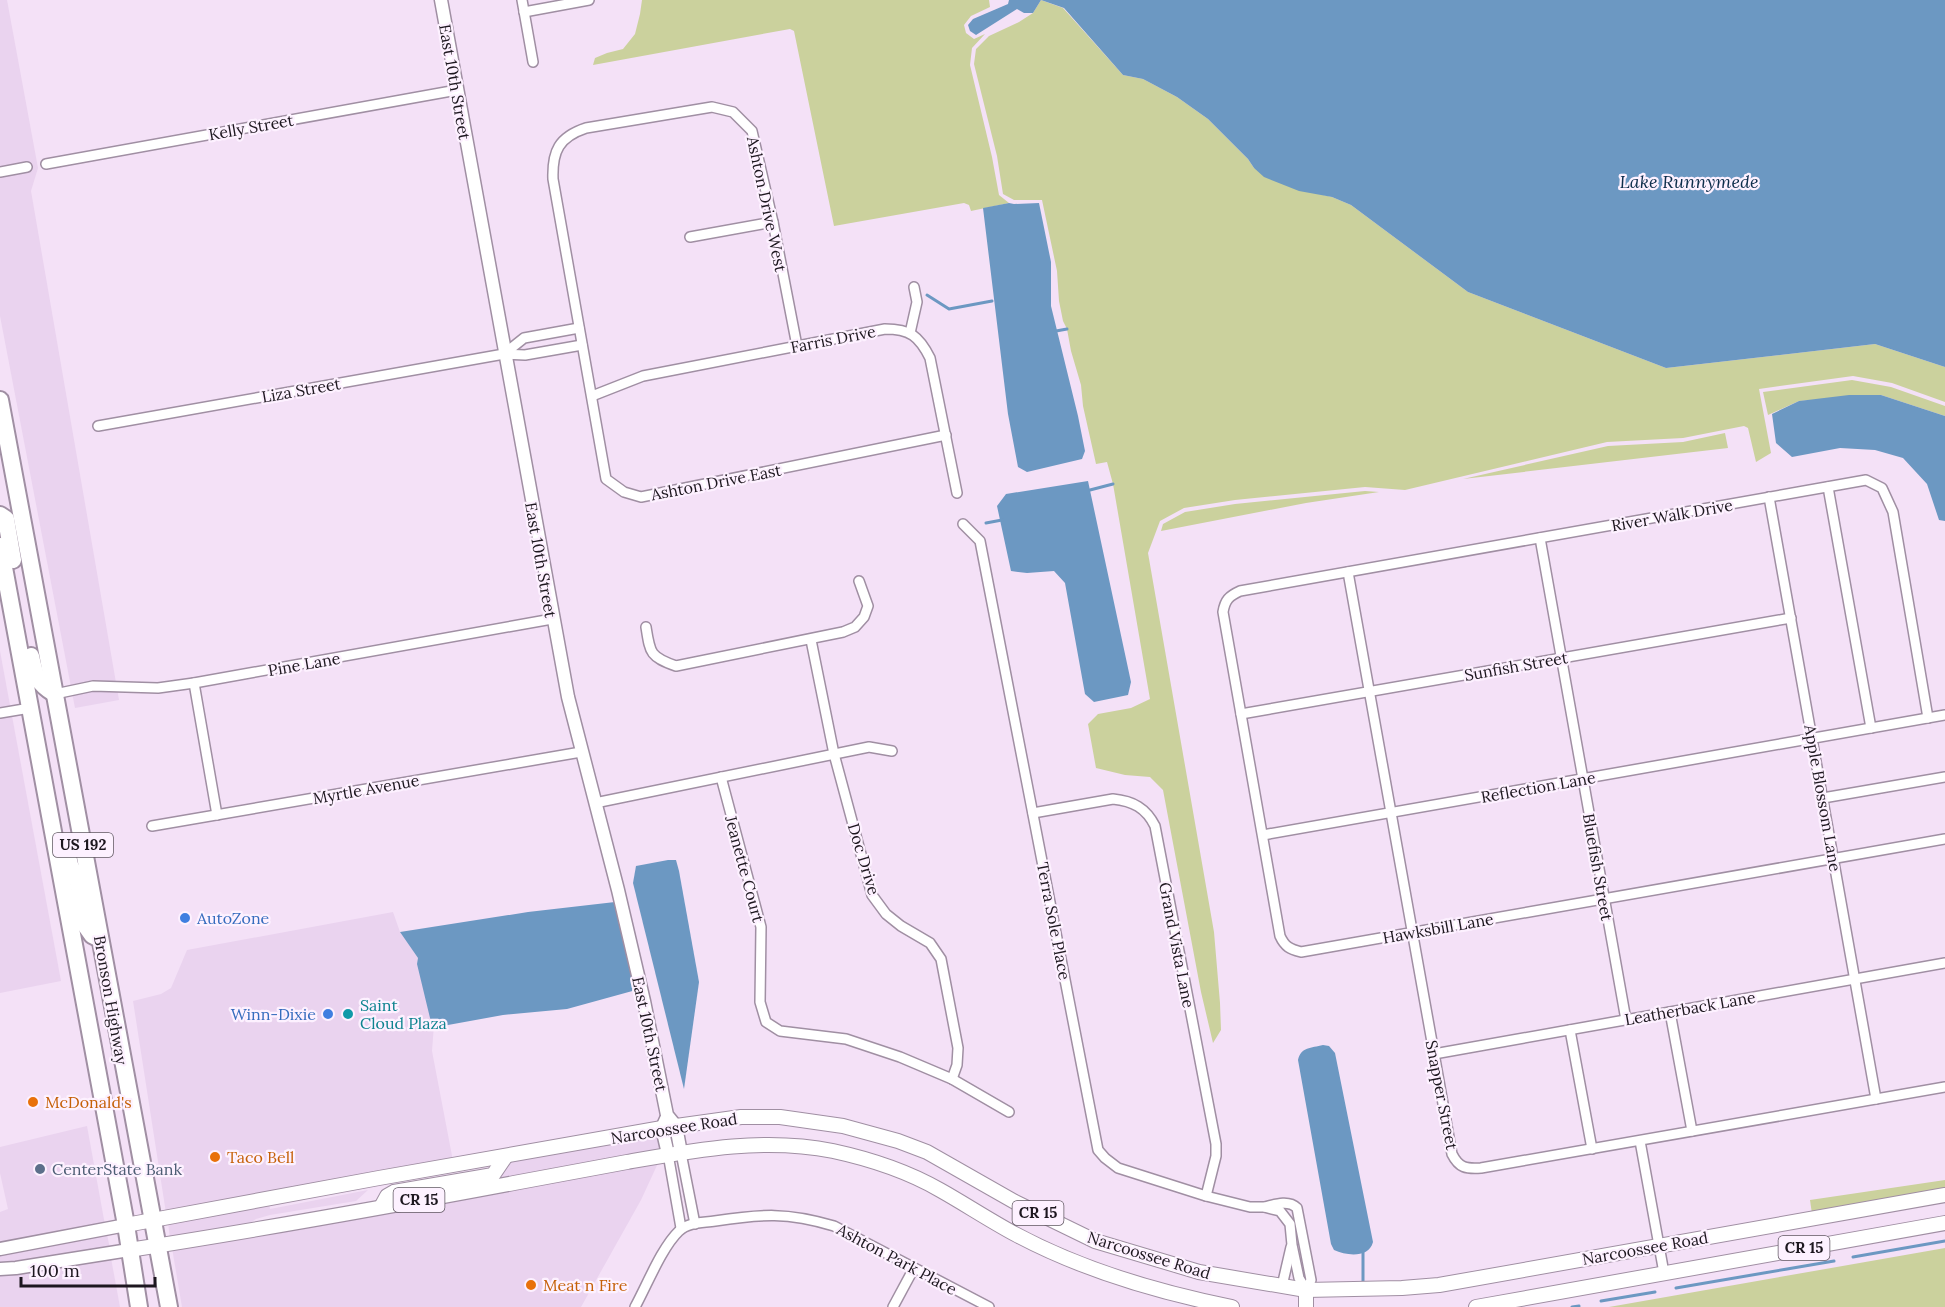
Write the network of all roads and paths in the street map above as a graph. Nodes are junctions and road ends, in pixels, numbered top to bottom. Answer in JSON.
{"nodes":[{"id":1,"x":441,"y":0,"type":"edge"},
{"id":2,"x":522,"y":0,"type":"edge"},
{"id":3,"x":589,"y":0,"type":"edge"},
{"id":4,"x":524,"y":12,"type":"junction"},
{"id":5,"x":533,"y":63,"type":"dead end"},
{"id":6,"x":457,"y":90,"type":"junction"},
{"id":7,"x":46,"y":164,"type":"dead end"},
{"id":8,"x":27,"y":167,"type":"dead end"},
{"id":9,"x":0,"y":172,"type":"edge"},
{"id":10,"x":773,"y":222,"type":"junction"},
{"id":11,"x":690,"y":237,"type":"dead end"},
{"id":12,"x":914,"y":287,"type":"dead end"},
{"id":13,"x":579,"y":328,"type":"junction"},
{"id":14,"x":910,"y":333,"type":"junction"},
{"id":15,"x":582,"y":345,"type":"junction"},
{"id":16,"x":797,"y":346,"type":"junction"},
{"id":17,"x":504,"y":354,"type":"junction"},
{"id":18,"x":592,"y":396,"type":"junction"},
{"id":19,"x":0,"y":400,"type":"edge"},
{"id":20,"x":98,"y":426,"type":"dead end"},
{"id":21,"x":945,"y":435,"type":"junction"},
{"id":22,"x":0,"y":463,"type":"edge"},
{"id":23,"x":1828,"y":487,"type":"junction"},
{"id":24,"x":957,"y":493,"type":"dead end"},
{"id":25,"x":1769,"y":497,"type":"junction"},
{"id":26,"x":0,"y":515,"type":"edge"},
{"id":27,"x":963,"y":524,"type":"dead end"},
{"id":28,"x":1540,"y":538,"type":"junction"},
{"id":29,"x":0,"y":546,"type":"edge"},
{"id":30,"x":1348,"y":572,"type":"junction"},
{"id":31,"x":859,"y":581,"type":"dead end"},
{"id":32,"x":1230,"y":595,"type":"joint"},
{"id":33,"x":1791,"y":618,"type":"junction"},
{"id":34,"x":552,"y":619,"type":"junction"},
{"id":35,"x":646,"y":627,"type":"dead end"},
{"id":36,"x":811,"y":640,"type":"junction"},
{"id":37,"x":46,"y":648,"type":"junction"},
{"id":38,"x":1561,"y":658,"type":"junction"},
{"id":39,"x":194,"y":683,"type":"junction"},
{"id":40,"x":1370,"y":692,"type":"junction"},
{"id":41,"x":55,"y":694,"type":"junction"},
{"id":42,"x":30,"y":708,"type":"junction"},
{"id":43,"x":0,"y":713,"type":"edge"},
{"id":44,"x":1241,"y":714,"type":"junction"},
{"id":45,"x":1945,"y":715,"type":"edge"},
{"id":46,"x":1928,"y":718,"type":"junction"},
{"id":47,"x":1871,"y":728,"type":"junction"},
{"id":48,"x":1812,"y":739,"type":"junction"},
{"id":49,"x":892,"y":751,"type":"dead end"},
{"id":50,"x":581,"y":752,"type":"junction"},
{"id":51,"x":834,"y":754,"type":"junction"},
{"id":52,"x":721,"y":777,"type":"junction"},
{"id":53,"x":1945,"y":777,"type":"edge"},
{"id":54,"x":1582,"y":779,"type":"junction"},
{"id":55,"x":47,"y":796,"type":"junction"},
{"id":56,"x":1823,"y":798,"type":"junction"},
{"id":57,"x":595,"y":803,"type":"junction"},
{"id":58,"x":1391,"y":812,"type":"junction"},
{"id":59,"x":1033,"y":813,"type":"junction"},
{"id":60,"x":218,"y":815,"type":"junction"},
{"id":61,"x":152,"y":826,"type":"dead end"},
{"id":62,"x":1263,"y":835,"type":"junction"},
{"id":63,"x":1945,"y":839,"type":"edge"},
{"id":64,"x":1834,"y":859,"type":"junction"},
{"id":65,"x":1604,"y":899,"type":"junction"},
{"id":66,"x":1412,"y":933,"type":"junction"},
{"id":67,"x":100,"y":939,"type":"junction"},
{"id":68,"x":1945,"y":963,"type":"edge"},
{"id":69,"x":1856,"y":979,"type":"junction"},
{"id":70,"x":1670,"y":1012,"type":"junction"},
{"id":71,"x":1626,"y":1020,"type":"junction"},
{"id":72,"x":1570,"y":1030,"type":"junction"},
{"id":73,"x":1434,"y":1054,"type":"junction"},
{"id":74,"x":952,"y":1079,"type":"junction"},
{"id":75,"x":1945,"y":1087,"type":"edge"},
{"id":76,"x":1876,"y":1099,"type":"junction"},
{"id":77,"x":1009,"y":1112,"type":"dead end"},
{"id":78,"x":668,"y":1123,"type":"junction"},
{"id":79,"x":1692,"y":1131,"type":"junction"},
{"id":80,"x":1640,"y":1140,"type":"junction"},
{"id":81,"x":1592,"y":1149,"type":"junction"},
{"id":82,"x":674,"y":1154,"type":"junction"},
{"id":83,"x":506,"y":1156,"type":"junction"},
{"id":84,"x":1945,"y":1195,"type":"edge"},
{"id":85,"x":1206,"y":1196,"type":"junction"},
{"id":86,"x":381,"y":1207,"type":"junction"},
{"id":87,"x":1264,"y":1207,"type":"junction"},
{"id":88,"x":153,"y":1220,"type":"junction"},
{"id":89,"x":1945,"y":1223,"type":"edge"},
{"id":90,"x":695,"y":1224,"type":"junction"},
{"id":91,"x":126,"y":1226,"type":"junction"},
{"id":92,"x":681,"y":1228,"type":"junction"},
{"id":93,"x":1292,"y":1245,"type":"junction"},
{"id":94,"x":157,"y":1246,"type":"junction"},
{"id":95,"x":1659,"y":1246,"type":"junction"},
{"id":96,"x":0,"y":1249,"type":"edge"},
{"id":97,"x":129,"y":1250,"type":"junction"},
{"id":98,"x":914,"y":1268,"type":"junction"},
{"id":99,"x":0,"y":1269,"type":"edge"},
{"id":100,"x":1664,"y":1273,"type":"junction"},
{"id":101,"x":1282,"y":1286,"type":"junction"},
{"id":102,"x":1306,"y":1290,"type":"junction"},
{"id":103,"x":139,"y":1307,"type":"edge"},
{"id":104,"x":169,"y":1307,"type":"edge"},
{"id":105,"x":635,"y":1307,"type":"edge"},
{"id":106,"x":893,"y":1307,"type":"edge"},
{"id":107,"x":989,"y":1307,"type":"edge"},
{"id":108,"x":1232,"y":1307,"type":"edge"},
{"id":109,"x":1306,"y":1307,"type":"edge"},
{"id":110,"x":1476,"y":1307,"type":"edge"}],
"edges":[{"from":1,"to":6,"type":"street","name":"East 10th Street"},
{"from":2,"to":4,"type":"street"},
{"from":3,"to":4,"type":"street"},
{"from":4,"to":5,"type":"street"},
{"from":6,"to":7,"type":"street","name":"Kelly Street"},
{"from":6,"to":17,"type":"street","name":"East 10th Street"},
{"from":8,"to":9,"type":"street"},
{"from":10,"to":11,"type":"street"},
{"from":10,"to":13,"type":"street","name":"Ashton Drive West"},
{"from":10,"to":16,"type":"street","name":"Ashton Drive West"},
{"from":12,"to":14,"type":"street"},
{"from":13,"to":15,"type":"street","name":"Ashton Drive East"},
{"from":13,"to":17,"type":"street"},
{"from":14,"to":16,"type":"street","name":"Farris Drive"},
{"from":14,"to":21,"type":"street"},
{"from":15,"to":17,"type":"street","name":"Liza Street"},
{"from":15,"to":18,"type":"street","name":"Ashton Drive East"},
{"from":16,"to":18,"type":"street","name":"Farris Drive"},
{"from":17,"to":20,"type":"street","name":"Liza Street"},
{"from":17,"to":34,"type":"street","name":"East 10th Street"},
{"from":18,"to":21,"type":"street","name":"Ashton Drive East"},
{"from":19,"to":37,"type":"highway","number":"US 192"},
{"from":21,"to":24,"type":"street"},
{"from":22,"to":37,"type":"highway"},
{"from":23,"to":25,"type":"street","name":"River Walk Drive"},
{"from":23,"to":46,"type":"street","name":"River Walk Drive"},
{"from":23,"to":47,"type":"street"},
{"from":25,"to":28,"type":"street","name":"River Walk Drive"},
{"from":25,"to":33,"type":"street","name":"Apple Blossom Lane"},
{"from":26,"to":41,"type":"highway"},
{"from":27,"to":59,"type":"street","name":"Terra Sole Place"},
{"from":28,"to":30,"type":"street","name":"River Walk Drive"},
{"from":28,"to":38,"type":"street","name":"Bluefish Street"},
{"from":29,"to":42,"type":"highway","number":"US 192"},
{"from":30,"to":32,"type":"street","name":"River Walk Drive"},
{"from":30,"to":40,"type":"street","name":"Snapper Street"},
{"from":31,"to":36,"type":"street"},
{"from":32,"to":44,"type":"street","name":"Hawksbill Lane"},
{"from":33,"to":38,"type":"street","name":"Sunfish Street"},
{"from":33,"to":48,"type":"street","name":"Apple Blossom Lane"},
{"from":34,"to":39,"type":"street","name":"Pine Lane"},
{"from":34,"to":50,"type":"street","name":"East 10th Street"},
{"from":35,"to":36,"type":"street"},
{"from":36,"to":51,"type":"street","name":"Doc Drive"},
{"from":37,"to":41,"type":"highway","number":"US 192"},
{"from":38,"to":40,"type":"street","name":"Sunfish Street"},
{"from":38,"to":54,"type":"street","name":"Bluefish Street"},
{"from":39,"to":41,"type":"street","name":"Pine Lane"},
{"from":39,"to":60,"type":"street"},
{"from":40,"to":44,"type":"street","name":"Sunfish Street"},
{"from":40,"to":58,"type":"street","name":"Snapper Street"},
{"from":41,"to":67,"type":"highway","name":"Bronson Highway","number":"US 192"},
{"from":42,"to":43,"type":"street"},
{"from":42,"to":55,"type":"highway","number":"US 192"},
{"from":44,"to":62,"type":"street","name":"Hawksbill Lane"},
{"from":45,"to":46,"type":"street","name":"Reflection Lane"},
{"from":46,"to":47,"type":"street","name":"Reflection Lane"},
{"from":47,"to":48,"type":"street","name":"Reflection Lane"},
{"from":48,"to":54,"type":"street","name":"Reflection Lane"},
{"from":48,"to":56,"type":"street","name":"Apple Blossom Lane"},
{"from":49,"to":51,"type":"street"},
{"from":50,"to":57,"type":"street","name":"East 10th Street"},
{"from":50,"to":60,"type":"street","name":"Myrtle Avenue"},
{"from":51,"to":52,"type":"street"},
{"from":51,"to":74,"type":"street","name":"Doc Drive"},
{"from":52,"to":57,"type":"street"},
{"from":52,"to":74,"type":"street","name":"Jeanette Court"},
{"from":53,"to":56,"type":"street"},
{"from":54,"to":58,"type":"street","name":"Reflection Lane"},
{"from":54,"to":65,"type":"street","name":"Bluefish Street"},
{"from":55,"to":67,"type":"highway"},
{"from":55,"to":91,"type":"highway","number":"US 192"},
{"from":56,"to":64,"type":"street","name":"Apple Blossom Lane"},
{"from":57,"to":78,"type":"street","name":"East 10th Street"},
{"from":58,"to":62,"type":"street","name":"Reflection Lane"},
{"from":58,"to":66,"type":"street","name":"Snapper Street"},
{"from":59,"to":85,"type":"street","name":"Terra Sole Place"},
{"from":59,"to":85,"type":"street","name":"Grand Vista Lane"},
{"from":60,"to":61,"type":"street","name":"Myrtle Avenue"},
{"from":62,"to":66,"type":"street","name":"Hawksbill Lane"},
{"from":63,"to":64,"type":"street","name":"Hawksbill Lane"},
{"from":64,"to":65,"type":"street","name":"Hawksbill Lane"},
{"from":64,"to":69,"type":"street","name":"Apple Blossom Lane"},
{"from":65,"to":66,"type":"street","name":"Hawksbill Lane"},
{"from":65,"to":71,"type":"street","name":"Bluefish Street"},
{"from":66,"to":73,"type":"street","name":"Snapper Street"},
{"from":67,"to":88,"type":"highway","name":"Bronson Highway","number":"US 192"},
{"from":68,"to":69,"type":"street","name":"Leatherback Lane"},
{"from":69,"to":70,"type":"street","name":"Leatherback Lane"},
{"from":69,"to":76,"type":"street","name":"Apple Blossom Lane"},
{"from":70,"to":71,"type":"street","name":"Leatherback Lane"},
{"from":70,"to":79,"type":"street"},
{"from":71,"to":72,"type":"street","name":"Leatherback Lane"},
{"from":72,"to":73,"type":"street","name":"Leatherback Lane"},
{"from":72,"to":81,"type":"street"},
{"from":73,"to":81,"type":"street","name":"Snapper Street"},
{"from":74,"to":77,"type":"street","name":"Jeanette Court"},
{"from":75,"to":76,"type":"street","name":"Snapper Street"},
{"from":76,"to":79,"type":"street","name":"Snapper Street"},
{"from":78,"to":82,"type":"street","name":"East 10th Street"},
{"from":78,"to":83,"type":"main road","name":"Narcoossee Road","number":"CR 15"},
{"from":78,"to":101,"type":"main road","name":"Narcoossee Road","number":"CR 15"},
{"from":79,"to":80,"type":"street","name":"Snapper Street"},
{"from":80,"to":81,"type":"street","name":"Snapper Street"},
{"from":80,"to":95,"type":"street"},
{"from":82,"to":86,"type":"main road","name":"Narcoossee Road","number":"CR 15"},
{"from":82,"to":90,"type":"street"},
{"from":82,"to":92,"type":"street"},
{"from":82,"to":108,"type":"main road","name":"Narcoossee Road","number":"CR 15"},
{"from":83,"to":86,"type":"main road"},
{"from":83,"to":88,"type":"main road","name":"Narcoossee Road","number":"CR 15"},
{"from":84,"to":95,"type":"main road","name":"Narcoossee Road","number":"CR 15"},
{"from":85,"to":87,"type":"street","name":"Terra Sole Place"},
{"from":86,"to":94,"type":"main road","name":"Narcoossee Road","number":"CR 15"},
{"from":87,"to":93,"type":"street","name":"Terra Sole Place"},
{"from":87,"to":102,"type":"street","name":"Terra Sole Place"},
{"from":88,"to":91,"type":"main road","name":"Narcoossee Road","number":"CR 15"},
{"from":88,"to":94,"type":"highway","name":"Bronson Highway","number":"US 192"},
{"from":89,"to":100,"type":"main road","name":"Narcoossee Road","number":"CR 15"},
{"from":90,"to":92,"type":"street","name":"Ashton Park Place"},
{"from":90,"to":98,"type":"street","name":"Ashton Park Place"},
{"from":91,"to":96,"type":"street"},
{"from":91,"to":97,"type":"highway","number":"US 192"},
{"from":92,"to":105,"type":"street"},
{"from":93,"to":101,"type":"street","name":"Terra Sole Place"},
{"from":93,"to":102,"type":"street","name":"Terra Sole Place"},
{"from":94,"to":97,"type":"main road","name":"Narcoossee Road","number":"CR 15"},
{"from":94,"to":104,"type":"highway","name":"Bronson Highway","number":"US 192"},
{"from":95,"to":100,"type":"street"},
{"from":95,"to":102,"type":"main road","name":"Narcoossee Road","number":"CR 15"},
{"from":97,"to":99,"type":"street"},
{"from":97,"to":103,"type":"highway","number":"US 192"},
{"from":98,"to":106,"type":"street"},
{"from":98,"to":107,"type":"street","name":"Ashton Park Place"},
{"from":100,"to":110,"type":"main road","name":"Narcoossee Road","number":"CR 15"},
{"from":101,"to":102,"type":"main road","name":"Narcoossee Road","number":"CR 15"},
{"from":102,"to":109,"type":"main road"}]}
